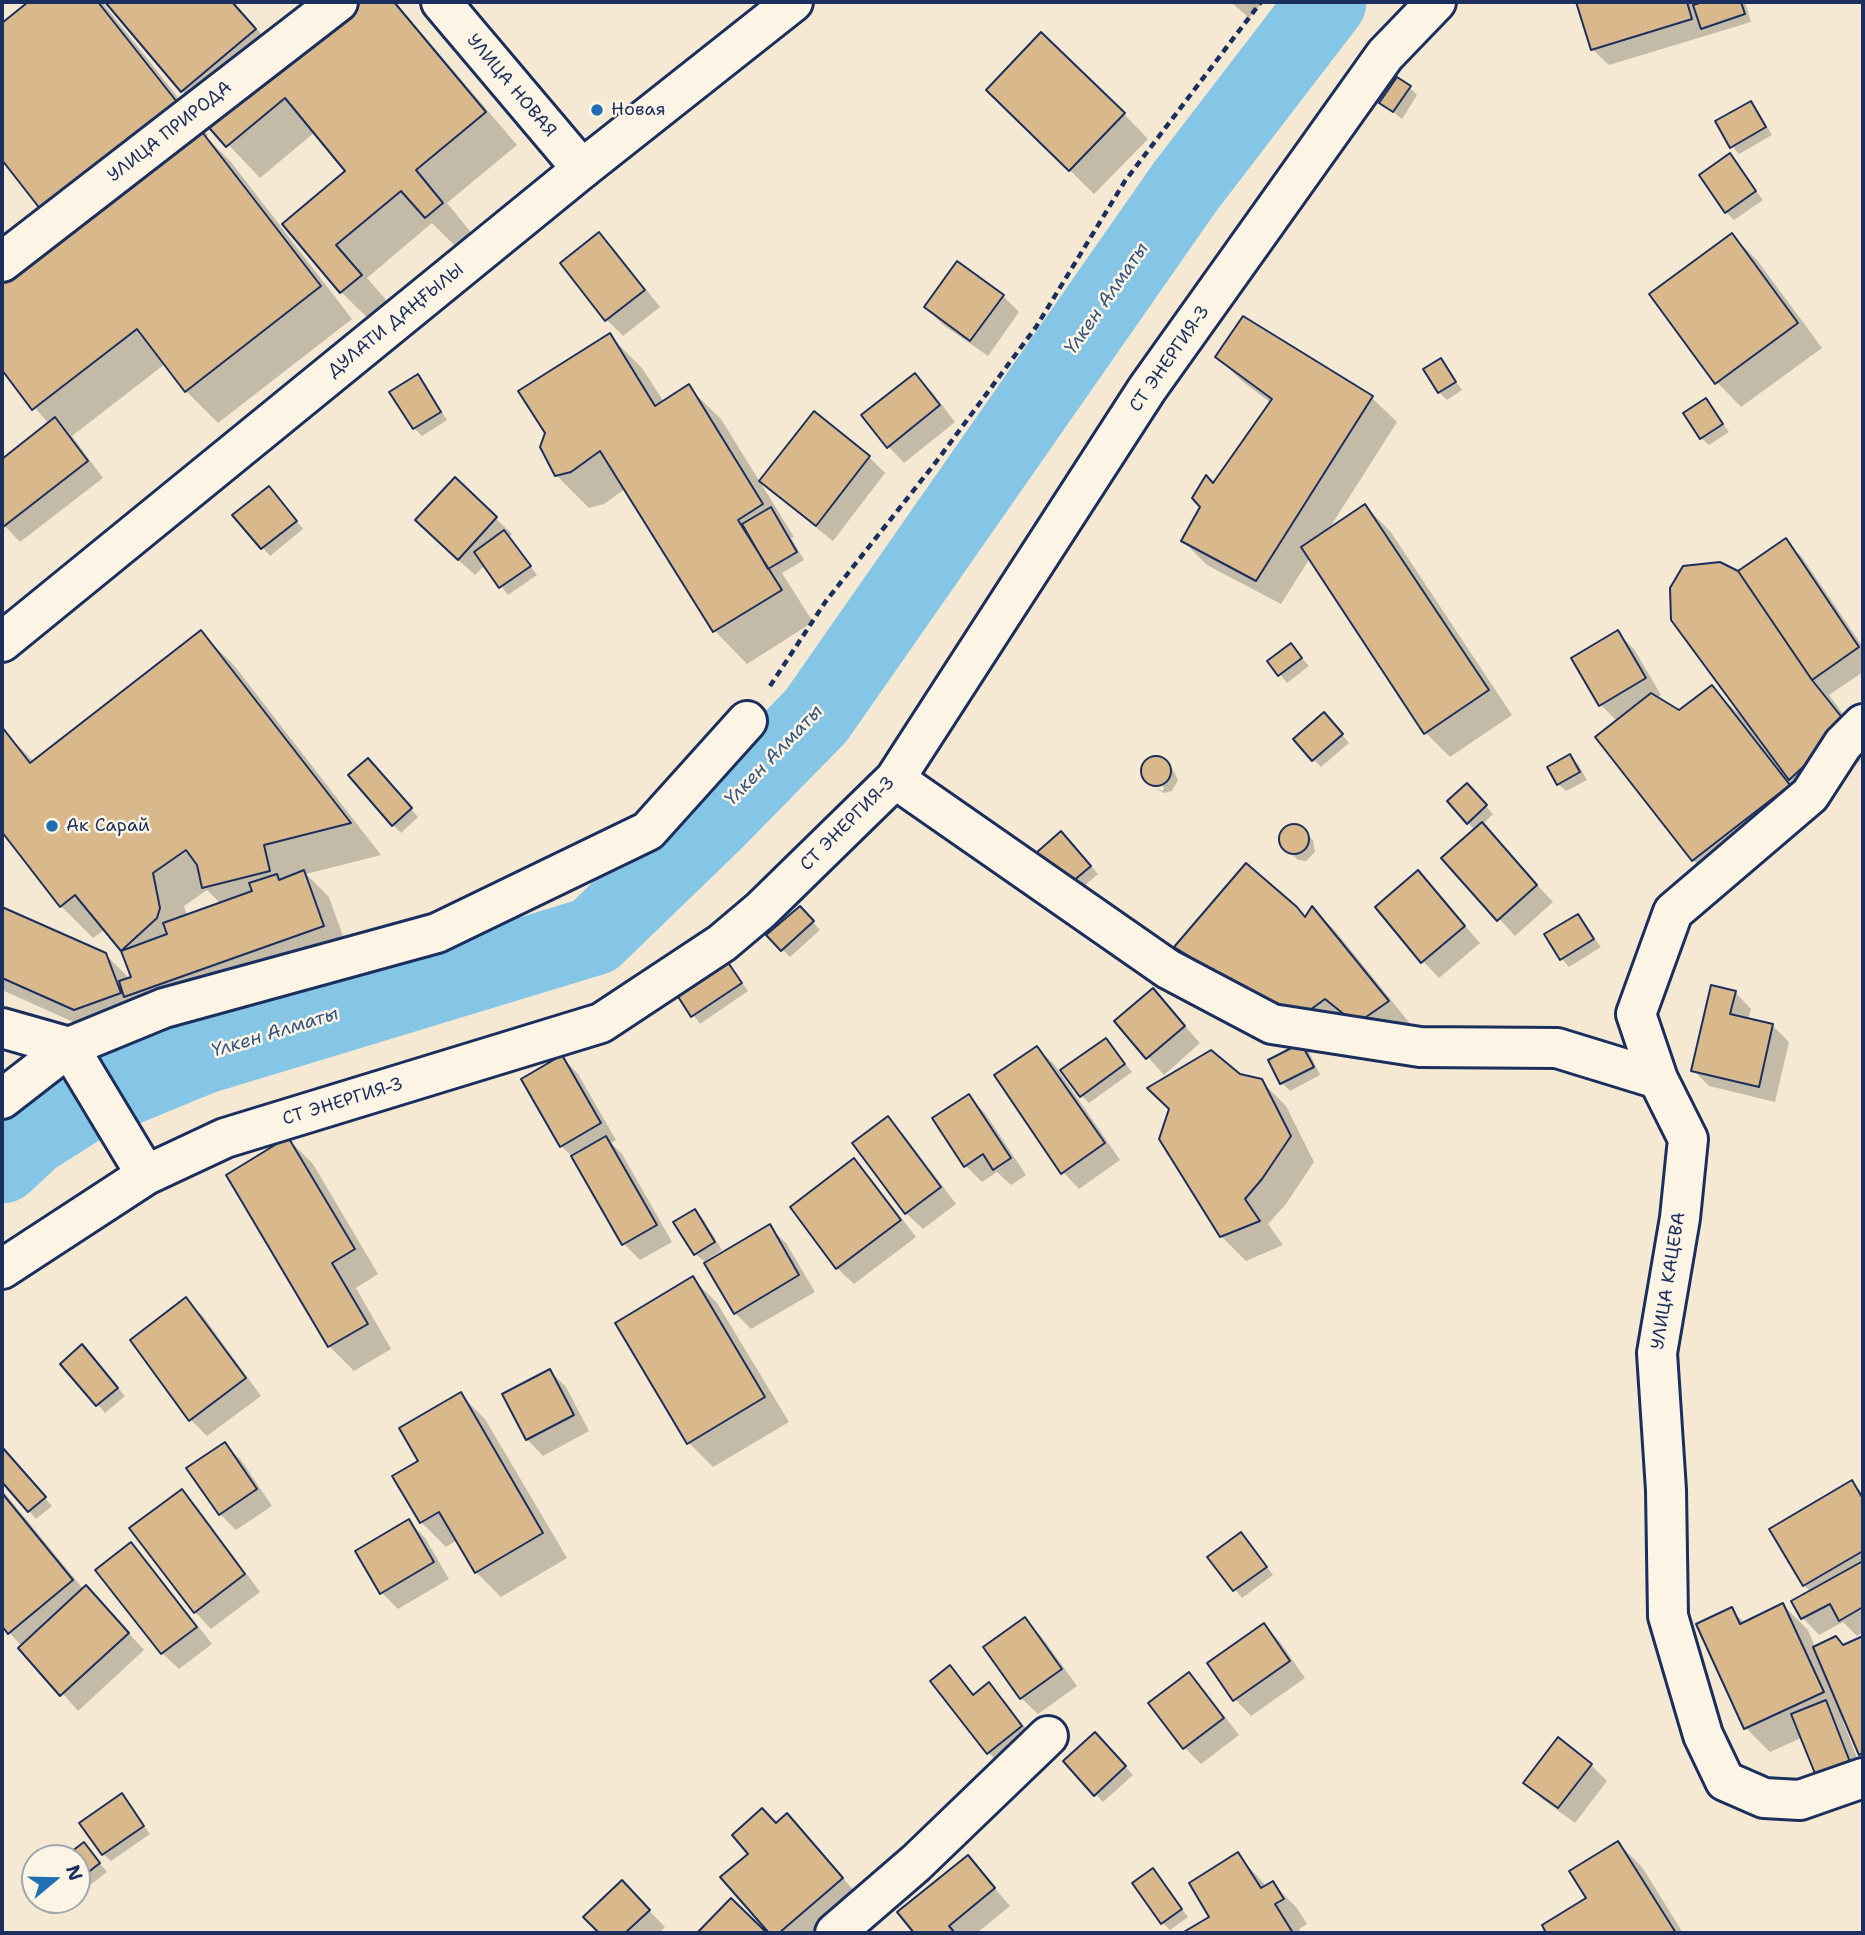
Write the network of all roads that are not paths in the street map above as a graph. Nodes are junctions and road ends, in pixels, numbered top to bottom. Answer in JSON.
{"nodes":[{"id":1,"x":338,"y":2,"type":"edge"},
{"id":2,"x":441,"y":2,"type":"edge"},
{"id":3,"x":793,"y":2,"type":"edge"},
{"id":4,"x":1436,"y":2,"type":"edge"},
{"id":5,"x":582,"y":169,"type":"junction"},
{"id":6,"x":2,"y":262,"type":"edge"},
{"id":7,"x":2,"y":642,"type":"edge"},
{"id":8,"x":747,"y":721,"type":"road end"},
{"id":9,"x":1863,"y":724,"type":"edge"},
{"id":10,"x":895,"y":779,"type":"junction"},
{"id":11,"x":2,"y":1028,"type":"edge"},
{"id":12,"x":78,"y":1063,"type":"junction"},
{"id":13,"x":1658,"y":1079,"type":"junction"},
{"id":14,"x":2,"y":1099,"type":"edge"},
{"id":15,"x":137,"y":1161,"type":"junction"},
{"id":16,"x":2,"y":1269,"type":"edge"},
{"id":17,"x":1048,"y":1736,"type":"dead end"},
{"id":18,"x":1863,"y":1778,"type":"edge"},
{"id":19,"x":835,"y":1933,"type":"edge"}],
"edges":[{"from":1,"to":6,"type":"street","name":"УЛИЦА ПРИРОДА"},
{"from":2,"to":5,"type":"street","name":"УЛИЦА НОВАЯ"},
{"from":3,"to":5,"type":"street","name":"ДУЛАТИ ДАҢҒЫЛЫ"},
{"from":4,"to":10,"type":"street","name":"СТ ЭНЕРГИЯ-3"},
{"from":5,"to":7,"type":"street","name":"ДУЛАТИ ДАҢҒЫЛЫ"},
{"from":8,"to":12,"type":"street"},
{"from":9,"to":13,"type":"street","name":"УЛИЦА КАЦЕВА"},
{"from":10,"to":13,"type":"street"},
{"from":10,"to":15,"type":"street","name":"СТ ЭНЕРГИЯ-3"},
{"from":11,"to":12,"type":"street"},
{"from":12,"to":14,"type":"street"},
{"from":12,"to":15,"type":"street"},
{"from":13,"to":18,"type":"street","name":"УЛИЦА КАЦЕВА"},
{"from":15,"to":16,"type":"street","name":"СТ ЭНЕРГИЯ-3"},
{"from":17,"to":19,"type":"street"}]}
